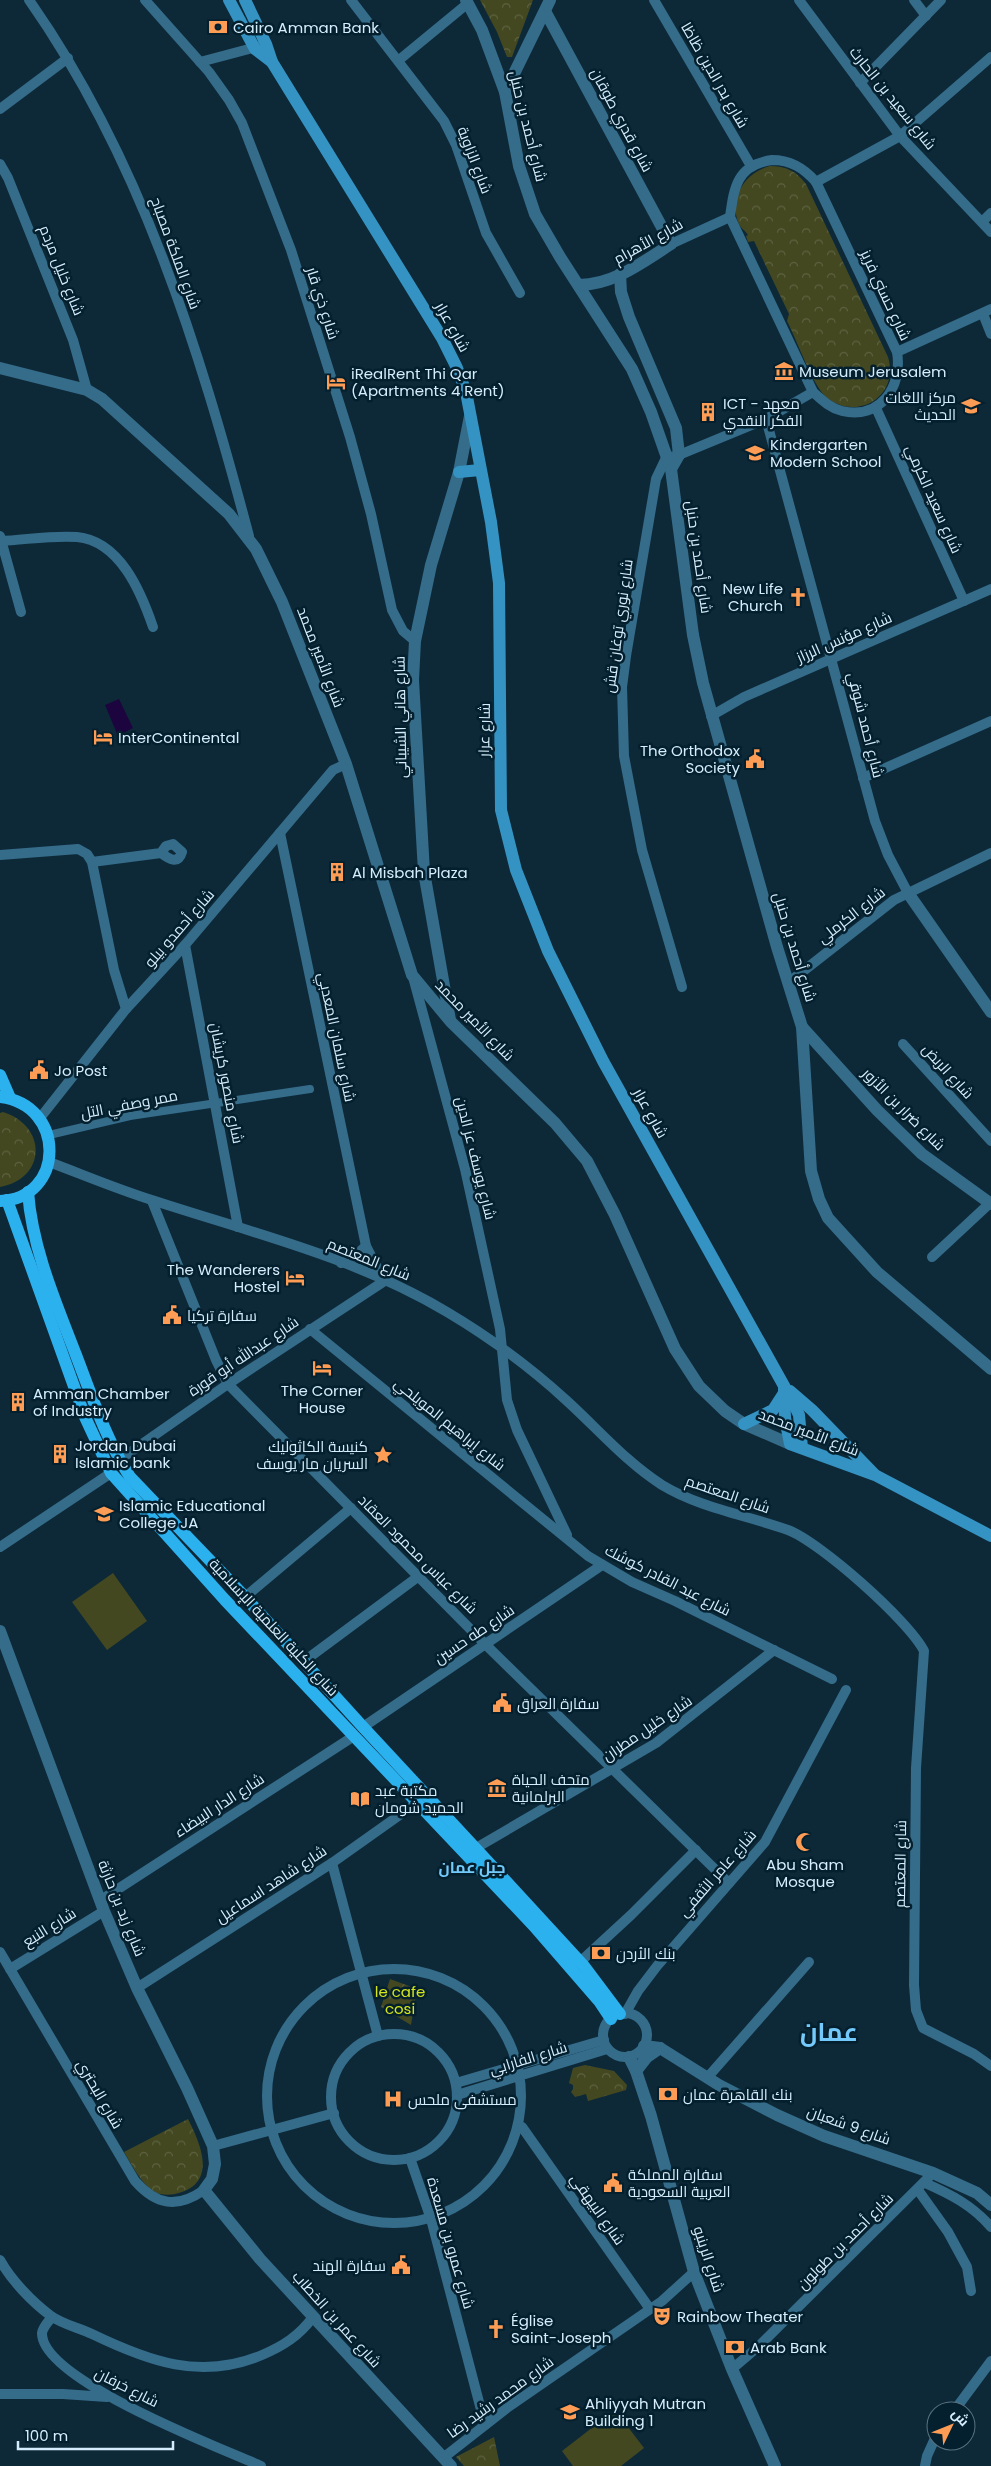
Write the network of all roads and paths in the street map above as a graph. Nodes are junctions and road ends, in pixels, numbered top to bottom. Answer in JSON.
{"nodes":[{"id":1,"x":29,"y":0,"type":"edge"},
{"id":2,"x":145,"y":0,"type":"edge"},
{"id":3,"x":229,"y":0,"type":"edge"},
{"id":4,"x":245,"y":0,"type":"edge"},
{"id":5,"x":351,"y":0,"type":"edge"},
{"id":6,"x":654,"y":0,"type":"edge"},
{"id":7,"x":798,"y":0,"type":"edge"},
{"id":8,"x":914,"y":0,"type":"edge"},
{"id":9,"x":941,"y":0,"type":"edge"},
{"id":10,"x":466,"y":2,"type":"edge"},
{"id":11,"x":548,"y":6,"type":"edge"},
{"id":12,"x":926,"y":16,"type":"junction"},
{"id":13,"x":260,"y":46,"type":"junction"},
{"id":14,"x":991,"y":57,"type":"edge"},
{"id":15,"x":68,"y":58,"type":"junction"},
{"id":16,"x":399,"y":60,"type":"junction"},
{"id":17,"x":200,"y":62,"type":"junction"},
{"id":18,"x":860,"y":83,"type":"junction"},
{"id":19,"x":505,"y":92,"type":"junction"},
{"id":20,"x":0,"y":109,"type":"edge"},
{"id":21,"x":900,"y":136,"type":"junction"},
{"id":22,"x":0,"y":164,"type":"edge"},
{"id":23,"x":751,"y":166,"type":"junction"},
{"id":24,"x":816,"y":182,"type":"junction"},
{"id":25,"x":991,"y":213,"type":"edge"},
{"id":26,"x":730,"y":217,"type":"junction"},
{"id":27,"x":982,"y":222,"type":"junction"},
{"id":28,"x":991,"y":232,"type":"edge"},
{"id":29,"x":671,"y":244,"type":"junction"},
{"id":30,"x":620,"y":274,"type":"junction"},
{"id":31,"x":579,"y":285,"type":"junction"},
{"id":32,"x":520,"y":293,"type":"dead end"},
{"id":33,"x":987,"y":312,"type":"edge"},
{"id":34,"x":991,"y":334,"type":"edge"},
{"id":35,"x":897,"y":352,"type":"junction"},
{"id":36,"x":648,"y":361,"type":"junction"},
{"id":37,"x":0,"y":368,"type":"edge"},
{"id":38,"x":632,"y":368,"type":"junction"},
{"id":39,"x":87,"y":390,"type":"junction"},
{"id":40,"x":813,"y":392,"type":"junction"},
{"id":41,"x":876,"y":408,"type":"junction"},
{"id":42,"x":470,"y":416,"type":"junction"},
{"id":43,"x":766,"y":419,"type":"junction"},
{"id":44,"x":679,"y":455,"type":"junction"},
{"id":45,"x":668,"y":463,"type":"junction"},
{"id":46,"x":480,"y":470,"type":"junction"},
{"id":47,"x":459,"y":472,"type":"junction"},
{"id":48,"x":249,"y":536,"type":"junction"},
{"id":49,"x":0,"y":539,"type":"edge"},
{"id":50,"x":991,"y":589,"type":"edge"},
{"id":51,"x":964,"y":602,"type":"junction"},
{"id":52,"x":21,"y":612,"type":"dead end"},
{"id":53,"x":153,"y":627,"type":"dead end"},
{"id":54,"x":415,"y":642,"type":"junction"},
{"id":55,"x":833,"y":659,"type":"junction"},
{"id":56,"x":711,"y":716,"type":"junction"},
{"id":57,"x":991,"y":721,"type":"edge"},
{"id":58,"x":346,"y":764,"type":"junction"},
{"id":59,"x":863,"y":778,"type":"junction"},
{"id":60,"x":280,"y":833,"type":"junction"},
{"id":61,"x":161,"y":853,"type":"dead end"},
{"id":62,"x":991,"y":853,"type":"edge"},
{"id":63,"x":0,"y":855,"type":"edge"},
{"id":64,"x":92,"y":862,"type":"junction"},
{"id":65,"x":908,"y":893,"type":"junction"},
{"id":66,"x":185,"y":945,"type":"junction"},
{"id":67,"x":412,"y":975,"type":"junction"},
{"id":68,"x":788,"y":983,"type":"junction"},
{"id":69,"x":682,"y":987,"type":"dead end"},
{"id":70,"x":126,"y":1009,"type":"junction"},
{"id":71,"x":991,"y":1012,"type":"edge"},
{"id":72,"x":450,"y":1022,"type":"junction"},
{"id":73,"x":802,"y":1027,"type":"junction"},
{"id":74,"x":904,"y":1044,"type":"dead end"},
{"id":75,"x":0,"y":1075,"type":"edge"},
{"id":76,"x":310,"y":1089,"type":"dead end"},
{"id":77,"x":5,"y":1098,"type":"edge"},
{"id":78,"x":216,"y":1102,"type":"junction"},
{"id":79,"x":40,"y":1118,"type":"junction"},
{"id":80,"x":48,"y":1136,"type":"junction"},
{"id":81,"x":991,"y":1141,"type":"edge"},
{"id":82,"x":49,"y":1162,"type":"junction"},
{"id":83,"x":28,"y":1192,"type":"junction"},
{"id":84,"x":3,"y":1201,"type":"edge"},
{"id":85,"x":152,"y":1201,"type":"junction"},
{"id":86,"x":991,"y":1203,"type":"edge"},
{"id":87,"x":238,"y":1226,"type":"junction"},
{"id":88,"x":366,"y":1246,"type":"junction"},
{"id":89,"x":932,"y":1257,"type":"dead end"},
{"id":90,"x":341,"y":1263,"type":"junction"},
{"id":91,"x":384,"y":1279,"type":"junction"},
{"id":92,"x":310,"y":1329,"type":"junction"},
{"id":93,"x":504,"y":1350,"type":"junction"},
{"id":94,"x":991,"y":1369,"type":"edge"},
{"id":95,"x":228,"y":1384,"type":"junction"},
{"id":96,"x":784,"y":1390,"type":"junction"},
{"id":97,"x":744,"y":1424,"type":"junction"},
{"id":98,"x":796,"y":1446,"type":"junction"},
{"id":99,"x":119,"y":1460,"type":"junction"},
{"id":100,"x":111,"y":1473,"type":"junction"},
{"id":101,"x":875,"y":1475,"type":"junction"},
{"id":102,"x":351,"y":1508,"type":"junction"},
{"id":103,"x":991,"y":1536,"type":"edge"},
{"id":104,"x":571,"y":1543,"type":"junction"},
{"id":105,"x":0,"y":1547,"type":"edge"},
{"id":106,"x":602,"y":1565,"type":"junction"},
{"id":107,"x":420,"y":1576,"type":"junction"},
{"id":108,"x":244,"y":1597,"type":"junction"},
{"id":109,"x":0,"y":1631,"type":"edge"},
{"id":110,"x":485,"y":1644,"type":"junction"},
{"id":111,"x":774,"y":1650,"type":"junction"},
{"id":112,"x":303,"y":1662,"type":"junction"},
{"id":113,"x":832,"y":1679,"type":"dead end"},
{"id":114,"x":846,"y":1690,"type":"dead end"},
{"id":115,"x":358,"y":1732,"type":"junction"},
{"id":116,"x":614,"y":1769,"type":"junction"},
{"id":117,"x":418,"y":1802,"type":"junction"},
{"id":118,"x":476,"y":1848,"type":"junction"},
{"id":119,"x":696,"y":1850,"type":"junction"},
{"id":120,"x":332,"y":1863,"type":"junction"},
{"id":121,"x":729,"y":1883,"type":"junction"},
{"id":122,"x":102,"y":1906,"type":"junction"},
{"id":123,"x":0,"y":1952,"type":"edge"},
{"id":124,"x":580,"y":1962,"type":"junction"},
{"id":125,"x":808,"y":1962,"type":"dead end"},
{"id":126,"x":10,"y":1969,"type":"junction"},
{"id":127,"x":360,"y":1972,"type":"junction"},
{"id":128,"x":138,"y":1988,"type":"junction"},
{"id":129,"x":619,"y":2015,"type":"junction"},
{"id":130,"x":378,"y":2036,"type":"junction"},
{"id":131,"x":606,"y":2045,"type":"junction"},
{"id":132,"x":644,"y":2046,"type":"junction"},
{"id":133,"x":660,"y":2048,"type":"junction"},
{"id":134,"x":629,"y":2056,"type":"junction"},
{"id":135,"x":516,"y":2065,"type":"junction"},
{"id":136,"x":991,"y":2066,"type":"edge"},
{"id":137,"x":636,"y":2071,"type":"junction"},
{"id":138,"x":518,"y":2077,"type":"junction"},
{"id":139,"x":707,"y":2078,"type":"junction"},
{"id":140,"x":456,"y":2082,"type":"junction"},
{"id":141,"x":458,"y":2095,"type":"junction"},
{"id":142,"x":334,"y":2113,"type":"junction"},
{"id":143,"x":522,"y":2127,"type":"junction"},
{"id":144,"x":270,"y":2131,"type":"junction"},
{"id":145,"x":213,"y":2146,"type":"junction"},
{"id":146,"x":410,"y":2158,"type":"junction"},
{"id":147,"x":925,"y":2182,"type":"junction"},
{"id":148,"x":204,"y":2190,"type":"junction"},
{"id":149,"x":991,"y":2205,"type":"edge"},
{"id":150,"x":431,"y":2219,"type":"junction"},
{"id":151,"x":991,"y":2227,"type":"edge"},
{"id":152,"x":0,"y":2260,"type":"edge"},
{"id":153,"x":694,"y":2272,"type":"junction"},
{"id":154,"x":971,"y":2291,"type":"dead end"},
{"id":155,"x":650,"y":2309,"type":"junction"},
{"id":156,"x":52,"y":2317,"type":"junction"},
{"id":157,"x":313,"y":2317,"type":"junction"},
{"id":158,"x":991,"y":2361,"type":"edge"},
{"id":159,"x":732,"y":2369,"type":"junction"},
{"id":160,"x":0,"y":2394,"type":"edge"},
{"id":161,"x":110,"y":2397,"type":"junction"},
{"id":162,"x":961,"y":2401,"type":"edge"},
{"id":163,"x":485,"y":2425,"type":"junction"},
{"id":164,"x":928,"y":2451,"type":"edge"},
{"id":165,"x":447,"y":2462,"type":"edge"},
{"id":166,"x":261,"y":2466,"type":"edge"},
{"id":167,"x":775,"y":2466,"type":"edge"},
{"id":168,"x":925,"y":2466,"type":"edge"}],
"edges":[{"from":1,"to":15,"type":"street","name":"شارع الملكة مصباح"},
{"from":2,"to":17,"type":"street","name":"شارع ذي قار"},
{"from":3,"to":13,"type":"main road","name":"شارع عرار"},
{"from":4,"to":13,"type":"main road","name":"شارع عرار"},
{"from":5,"to":16,"type":"street","name":"شارع الزاوية"},
{"from":6,"to":23,"type":"street","name":"شارع بدر الدين ظاظا"},
{"from":7,"to":18,"type":"street","name":"شارع سعيد بن الحارث"},
{"from":8,"to":12,"type":"street"},
{"from":9,"to":12,"type":"street"},
{"from":10,"to":16,"type":"street"},
{"from":10,"to":19,"type":"street","name":"شارع أحمد بن حنبل"},
{"from":11,"to":19,"type":"street"},
{"from":11,"to":29,"type":"street","name":"شارع قدري طوقان"},
{"from":12,"to":18,"type":"street"},
{"from":13,"to":17,"type":"street"},
{"from":13,"to":42,"type":"main road","name":"شارع عرار"},
{"from":14,"to":21,"type":"street"},
{"from":15,"to":20,"type":"street"},
{"from":15,"to":48,"type":"street","name":"شارع الملكة مصباح"},
{"from":16,"to":32,"type":"street","name":"شارع الزاوية"},
{"from":17,"to":54,"type":"street","name":"شارع ذي قار"},
{"from":18,"to":21,"type":"street","name":"شارع سعيد بن الحارث"},
{"from":19,"to":31,"type":"street","name":"شارع أحمد بن حنبل"},
{"from":21,"to":24,"type":"street"},
{"from":21,"to":27,"type":"street","name":"شارع سعيد بن الحارث"},
{"from":22,"to":39,"type":"street","name":"شارع خليل مردم"},
{"from":23,"to":24,"type":"street","name":"شارع حسني فريز"},
{"from":23,"to":26,"type":"street"},
{"from":24,"to":35,"type":"street","name":"شارع حسني فريز"},
{"from":25,"to":27,"type":"street"},
{"from":26,"to":29,"type":"street","name":"شارع الأهرام"},
{"from":26,"to":40,"type":"street"},
{"from":27,"to":28,"type":"street","name":"شارع سعيد بن الحارث"},
{"from":29,"to":30,"type":"street","name":"شارع الأهرام"},
{"from":30,"to":31,"type":"street","name":"شارع الأهرام"},
{"from":30,"to":36,"type":"street"},
{"from":31,"to":38,"type":"street","name":"شارع أحمد بن حنبل"},
{"from":33,"to":34,"type":"street"},
{"from":33,"to":35,"type":"street"},
{"from":35,"to":41,"type":"street","name":"شارع حسني فريز"},
{"from":36,"to":38,"type":"street"},
{"from":36,"to":44,"type":"street"},
{"from":37,"to":39,"type":"street","name":"شارع الأمير محمد"},
{"from":38,"to":45,"type":"street","name":"شارع أحمد بن حنبل"},
{"from":39,"to":48,"type":"street","name":"شارع الأمير محمد"},
{"from":40,"to":41,"type":"street"},
{"from":40,"to":43,"type":"street"},
{"from":41,"to":51,"type":"street","name":"شارع سعيد الكرمي"},
{"from":42,"to":46,"type":"main road","name":"شارع عرار"},
{"from":42,"to":47,"type":"street","name":"شارع هاني الشيباني"},
{"from":43,"to":44,"type":"street"},
{"from":43,"to":55,"type":"street","name":"شارع أحمد شوقي"},
{"from":44,"to":45,"type":"street"},
{"from":45,"to":56,"type":"street","name":"شارع أحمد بن حنبل"},
{"from":45,"to":69,"type":"street","name":"شارع نوري توغان قش"},
{"from":46,"to":47,"type":"main road"},
{"from":46,"to":96,"type":"main road","name":"شارع عرار"},
{"from":47,"to":54,"type":"street","name":"شارع هاني الشيباني"},
{"from":48,"to":58,"type":"street","name":"شارع الأمير محمد"},
{"from":49,"to":52,"type":"street"},
{"from":49,"to":53,"type":"street"},
{"from":50,"to":51,"type":"street","name":"شارع مؤنس الرزاز"},
{"from":51,"to":55,"type":"street","name":"شارع مؤنس الرزاز"},
{"from":54,"to":72,"type":"street","name":"شارع هاني الشيباني"},
{"from":55,"to":56,"type":"street","name":"شارع مؤنس الرزاز"},
{"from":55,"to":59,"type":"street","name":"شارع أحمد شوقي"},
{"from":56,"to":68,"type":"street","name":"شارع أحمد بن حنبل"},
{"from":57,"to":59,"type":"street"},
{"from":58,"to":60,"type":"street","name":"شارع أحمدو بيلو"},
{"from":58,"to":67,"type":"street","name":"شارع الأمير محمد"},
{"from":59,"to":65,"type":"street","name":"شارع أحمد شوقي"},
{"from":60,"to":66,"type":"street","name":"شارع أحمدو بيلو"},
{"from":60,"to":88,"type":"street","name":"شارع سلمان المعدبي"},
{"from":61,"to":64,"type":"street"},
{"from":62,"to":65,"type":"street","name":"شارع الكرملي"},
{"from":63,"to":64,"type":"street"},
{"from":64,"to":70,"type":"street"},
{"from":65,"to":68,"type":"street","name":"شارع الكرملي"},
{"from":65,"to":71,"type":"street","name":"شارع أحمد شوقي"},
{"from":66,"to":70,"type":"street","name":"شارع أحمدو بيلو"},
{"from":66,"to":78,"type":"street","name":"شارع منصور كريشان"},
{"from":67,"to":72,"type":"street","name":"شارع الأمير محمد"},
{"from":67,"to":93,"type":"street","name":"شارع يوسف عز الدين"},
{"from":68,"to":73,"type":"street","name":"شارع أحمد بن حنبل"},
{"from":70,"to":79,"type":"street","name":"شارع أحمدو بيلو"},
{"from":72,"to":97,"type":"street","name":"شارع الأمير محمد"},
{"from":73,"to":86,"type":"street","name":"شارع ضرار بن الأزور"},
{"from":73,"to":94,"type":"street","name":"شارع أحمد بن حنبل"},
{"from":74,"to":81,"type":"street","name":"شارع الربض"},
{"from":75,"to":77,"type":"main road"},
{"from":76,"to":78,"type":"street","name":"ممر وصفي التل"},
{"from":77,"to":79,"type":"main road"},
{"from":78,"to":80,"type":"street","name":"ممر وصفي التل"},
{"from":78,"to":87,"type":"street","name":"شارع منصور كريشان"},
{"from":79,"to":80,"type":"main road"},
{"from":80,"to":82,"type":"main road"},
{"from":82,"to":83,"type":"main road"},
{"from":82,"to":85,"type":"street","name":"شارع المعتصم"},
{"from":83,"to":84,"type":"main road"},
{"from":83,"to":99,"type":"main road","name":"شارع الكلية العلمية الإسلامية"},
{"from":84,"to":100,"type":"main road","name":"شارع الكلية العلمية الإسلامية"},
{"from":85,"to":87,"type":"street","name":"شارع المعتصم"},
{"from":85,"to":95,"type":"street","name":"شارع عباس محمود العقاد"},
{"from":86,"to":89,"type":"street"},
{"from":87,"to":90,"type":"street","name":"شارع المعتصم"},
{"from":88,"to":90,"type":"street"},
{"from":88,"to":91,"type":"street","name":"شارع سلمان المعدبي"},
{"from":90,"to":91,"type":"street","name":"شارع المعتصم"},
{"from":91,"to":92,"type":"street","name":"شارع عبدالله أبو قورة"},
{"from":91,"to":93,"type":"street","name":"شارع المعتصم"},
{"from":92,"to":95,"type":"street","name":"شارع عبدالله أبو قورة"},
{"from":92,"to":104,"type":"street","name":"شارع إبراهيم المويلحي"},
{"from":93,"to":104,"type":"street","name":"شارع عبد القادر كوشك"},
{"from":93,"to":136,"type":"street","name":"شارع المعتصم"},
{"from":95,"to":99,"type":"street","name":"شارع عبدالله أبو قورة"},
{"from":95,"to":102,"type":"street","name":"شارع عباس محمود العقاد"},
{"from":96,"to":97,"type":"main road"},
{"from":96,"to":98,"type":"main road","name":"شارع عرار"},
{"from":96,"to":101,"type":"main road"},
{"from":97,"to":98,"type":"street","name":"شارع الأمير محمد"},
{"from":98,"to":101,"type":"main road","name":"شارع الأمير محمد"},
{"from":99,"to":108,"type":"main road","name":"شارع الكلية العلمية الإسلامية"},
{"from":100,"to":105,"type":"street"},
{"from":100,"to":115,"type":"main road","name":"شارع الكلية العلمية الإسلامية"},
{"from":101,"to":103,"type":"main road","name":"شارع الأمير محمد"},
{"from":102,"to":107,"type":"street","name":"شارع عباس محمود العقاد"},
{"from":102,"to":108,"type":"street"},
{"from":104,"to":106,"type":"street","name":"شارع عبد القادر كوشك"},
{"from":106,"to":110,"type":"street","name":"شارع طه حسين"},
{"from":106,"to":111,"type":"street","name":"شارع عبد القادر كوشك"},
{"from":107,"to":110,"type":"street","name":"شارع عباس محمود العقاد"},
{"from":107,"to":112,"type":"street"},
{"from":108,"to":112,"type":"main road","name":"شارع الكلية العلمية الإسلامية"},
{"from":109,"to":122,"type":"street","name":"شارع زيد بن حارثة"},
{"from":110,"to":115,"type":"street","name":"شارع طه حسين"},
{"from":110,"to":116,"type":"street","name":"شارع عباس محمود العقاد"},
{"from":111,"to":113,"type":"street","name":"شارع عبد القادر كوشك"},
{"from":111,"to":116,"type":"street","name":"شارع خليل مطران"},
{"from":112,"to":115,"type":"main road","name":"شارع الكلية العلمية الإسلامية"},
{"from":114,"to":121,"type":"street","name":"شارع عامر الثقفي"},
{"from":115,"to":117,"type":"main road","name":"شارع الكلية العلمية الإسلامية"},
{"from":115,"to":118,"type":"main road","name":"شارع الكلية العلمية الإسلامية"},
{"from":115,"to":122,"type":"street","name":"شارع الدار البيضاء"},
{"from":116,"to":118,"type":"street","name":"شارع خليل مطران"},
{"from":116,"to":119,"type":"street","name":"شارع عباس محمود العقاد"},
{"from":117,"to":120,"type":"street","name":"شارع شاهد اسماعيل"},
{"from":117,"to":129,"type":"main road","name":"شارع الكلية العلمية الإسلامية"},
{"from":118,"to":124,"type":"main road","name":"شارع الكلية العلمية الإسلامية"},
{"from":119,"to":121,"type":"street","name":"شارع عباس محمود العقاد"},
{"from":119,"to":124,"type":"street"},
{"from":120,"to":127,"type":"street"},
{"from":120,"to":128,"type":"street","name":"شارع شاهد اسماعيل"},
{"from":121,"to":129,"type":"street","name":"شارع عامر الثقفي"},
{"from":122,"to":126,"type":"street","name":"شارع النبع"},
{"from":122,"to":128,"type":"street","name":"شارع زيد بن حارثة"},
{"from":123,"to":126,"type":"street","name":"شارع البحتري"},
{"from":124,"to":129,"type":"main road","name":"شارع الكلية العلمية الإسلامية"},
{"from":125,"to":139,"type":"street"},
{"from":126,"to":148,"type":"street","name":"شارع البحتري"},
{"from":127,"to":130,"type":"street"},
{"from":127,"to":135,"type":"street"},
{"from":127,"to":144,"type":"street"},
{"from":128,"to":145,"type":"street","name":"شارع زيد بن حارثة"},
{"from":129,"to":131,"type":"street"},
{"from":129,"to":132,"type":"street"},
{"from":130,"to":140,"type":"street"},
{"from":130,"to":142,"type":"street"},
{"from":131,"to":134,"type":"street"},
{"from":131,"to":135,"type":"street","name":"شارع الفارابي"},
{"from":131,"to":138,"type":"street","name":"شارع الفارابي"},
{"from":132,"to":133,"type":"street","name":"شارع 9 شعبان"},
{"from":132,"to":134,"type":"street"},
{"from":133,"to":137,"type":"street"},
{"from":133,"to":139,"type":"street","name":"شارع 9 شعبان"},
{"from":134,"to":137,"type":"street","name":"شارع الرينبو"},
{"from":135,"to":138,"type":"street"},
{"from":135,"to":140,"type":"street","name":"شارع الفارابي"},
{"from":137,"to":153,"type":"street","name":"شارع الرينبو"},
{"from":138,"to":141,"type":"street","name":"شارع الفارابي"},
{"from":138,"to":143,"type":"street"},
{"from":139,"to":147,"type":"street","name":"شارع 9 شعبان"},
{"from":140,"to":141,"type":"street"},
{"from":141,"to":146,"type":"street"},
{"from":142,"to":144,"type":"street"},
{"from":142,"to":146,"type":"street"},
{"from":143,"to":150,"type":"street"},
{"from":143,"to":155,"type":"street","name":"شارع البيهقي"},
{"from":144,"to":145,"type":"street"},
{"from":144,"to":150,"type":"street"},
{"from":145,"to":148,"type":"street","name":"شارع زيد بن حارثة"},
{"from":146,"to":150,"type":"street","name":"شارع عمرو بن مسعدة"},
{"from":147,"to":149,"type":"street","name":"شارع 9 شعبان"},
{"from":147,"to":151,"type":"street"},
{"from":147,"to":154,"type":"street"},
{"from":147,"to":159,"type":"street","name":"شارع أحمد بن طولون"},
{"from":148,"to":157,"type":"street","name":"شارع عمر بن الخطاب"},
{"from":150,"to":163,"type":"street","name":"شارع عمرو بن مسعدة"},
{"from":152,"to":156,"type":"street"},
{"from":153,"to":155,"type":"street","name":"شارع محمد رشيد رضا"},
{"from":153,"to":159,"type":"street","name":"شارع الرينبو"},
{"from":155,"to":163,"type":"street","name":"شارع محمد رشيد رضا"},
{"from":156,"to":157,"type":"street"},
{"from":156,"to":161,"type":"street","name":"شارع خرفان"},
{"from":157,"to":165,"type":"street","name":"شارع عمر بن الخطاب"},
{"from":158,"to":162,"type":"street"},
{"from":159,"to":167,"type":"street","name":"شارع الرينبو"},
{"from":160,"to":161,"type":"street"},
{"from":161,"to":166,"type":"street","name":"شارع خرفان"},
{"from":163,"to":165,"type":"street","name":"شارع محمد رشيد رضا"},
{"from":164,"to":168,"type":"street"}]}
